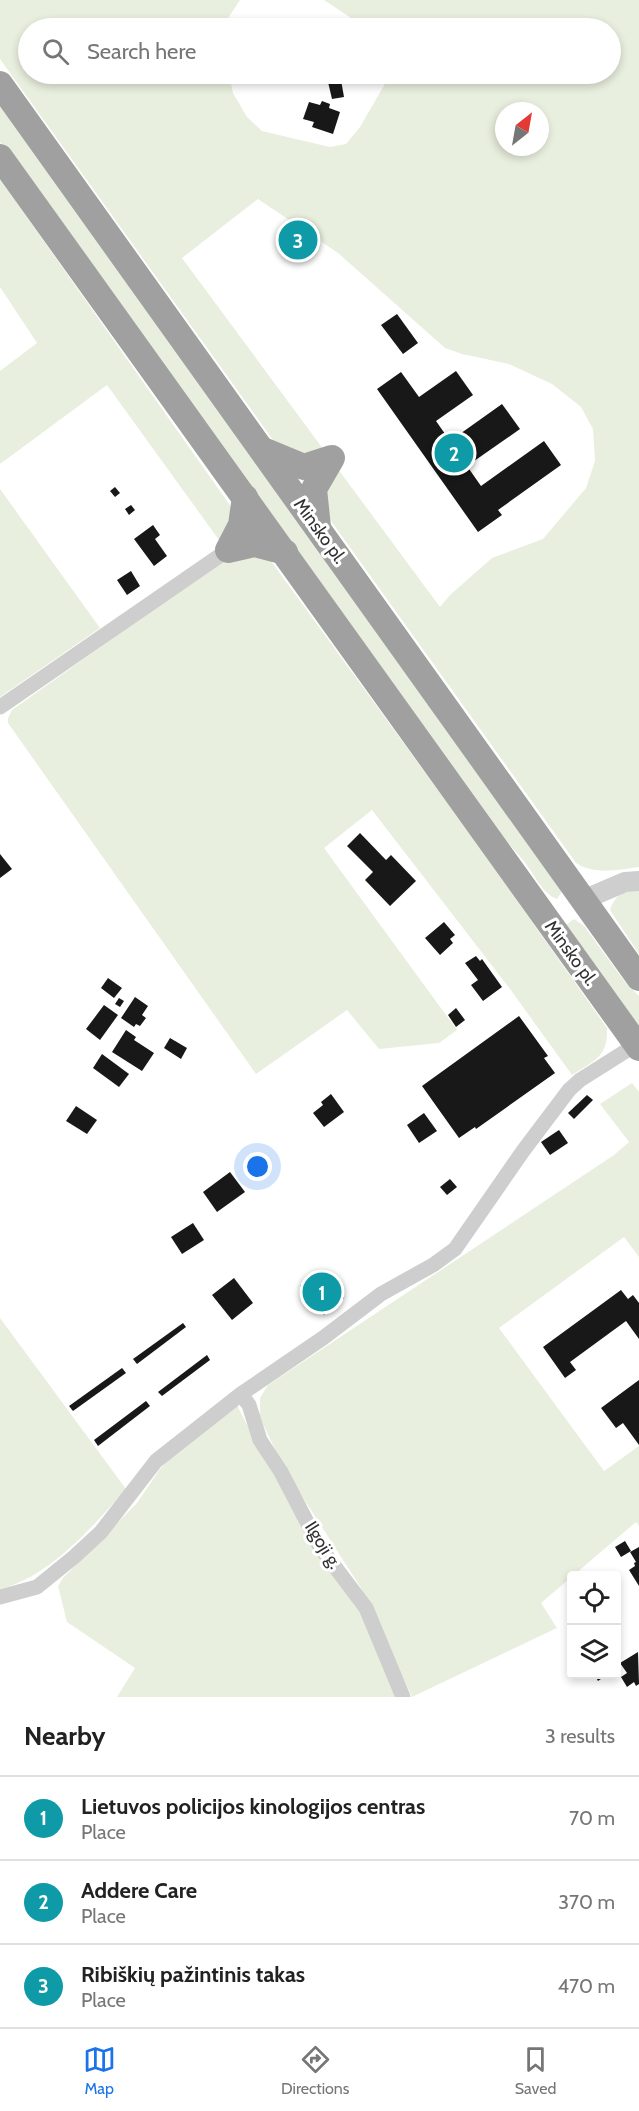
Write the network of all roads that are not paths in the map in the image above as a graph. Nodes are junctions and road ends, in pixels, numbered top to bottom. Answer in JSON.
{"nodes":[{"id":1,"x":0,"y":84,"type":"edge"},
{"id":2,"x":0,"y":157,"type":"edge"},
{"id":3,"x":262,"y":450,"type":"junction"},
{"id":4,"x":245,"y":497,"type":"junction"},
{"id":5,"x":318,"y":527,"type":"junction"},
{"id":6,"x":228,"y":550,"type":"junction"},
{"id":7,"x":285,"y":552,"type":"junction"},
{"id":8,"x":0,"y":707,"type":"edge"},
{"id":9,"x":639,"y":881,"type":"edge"},
{"id":10,"x":526,"y":892,"type":"junction"},
{"id":11,"x":583,"y":900,"type":"junction"},
{"id":12,"x":639,"y":978,"type":"edge"},
{"id":13,"x":638,"y":1046,"type":"edge"},
{"id":14,"x":241,"y":1394,"type":"junction"},
{"id":15,"x":0,"y":1597,"type":"edge"},
{"id":16,"x":402,"y":1697,"type":"edge"}],
"edges":[{"from":1,"to":3,"type":"highway","name":"Minsko pl."},
{"from":2,"to":4,"type":"highway","name":"Minsko pl."},
{"from":3,"to":5,"type":"highway","name":"Minsko pl."},
{"from":3,"to":5,"type":"highway"},
{"from":4,"to":6,"type":"highway"},
{"from":4,"to":7,"type":"highway","name":"Minsko pl."},
{"from":5,"to":11,"type":"highway","name":"Minsko pl."},
{"from":6,"to":7,"type":"highway"},
{"from":6,"to":8,"type":"street"},
{"from":7,"to":10,"type":"highway","name":"Minsko pl."},
{"from":9,"to":11,"type":"street"},
{"from":10,"to":11,"type":"highway"},
{"from":10,"to":13,"type":"highway","name":"Minsko pl."},
{"from":11,"to":12,"type":"highway","name":"Minsko pl."},
{"from":13,"to":14,"type":"street"},
{"from":14,"to":15,"type":"street"},
{"from":14,"to":16,"type":"street","name":"Ilgoji g."}]}
